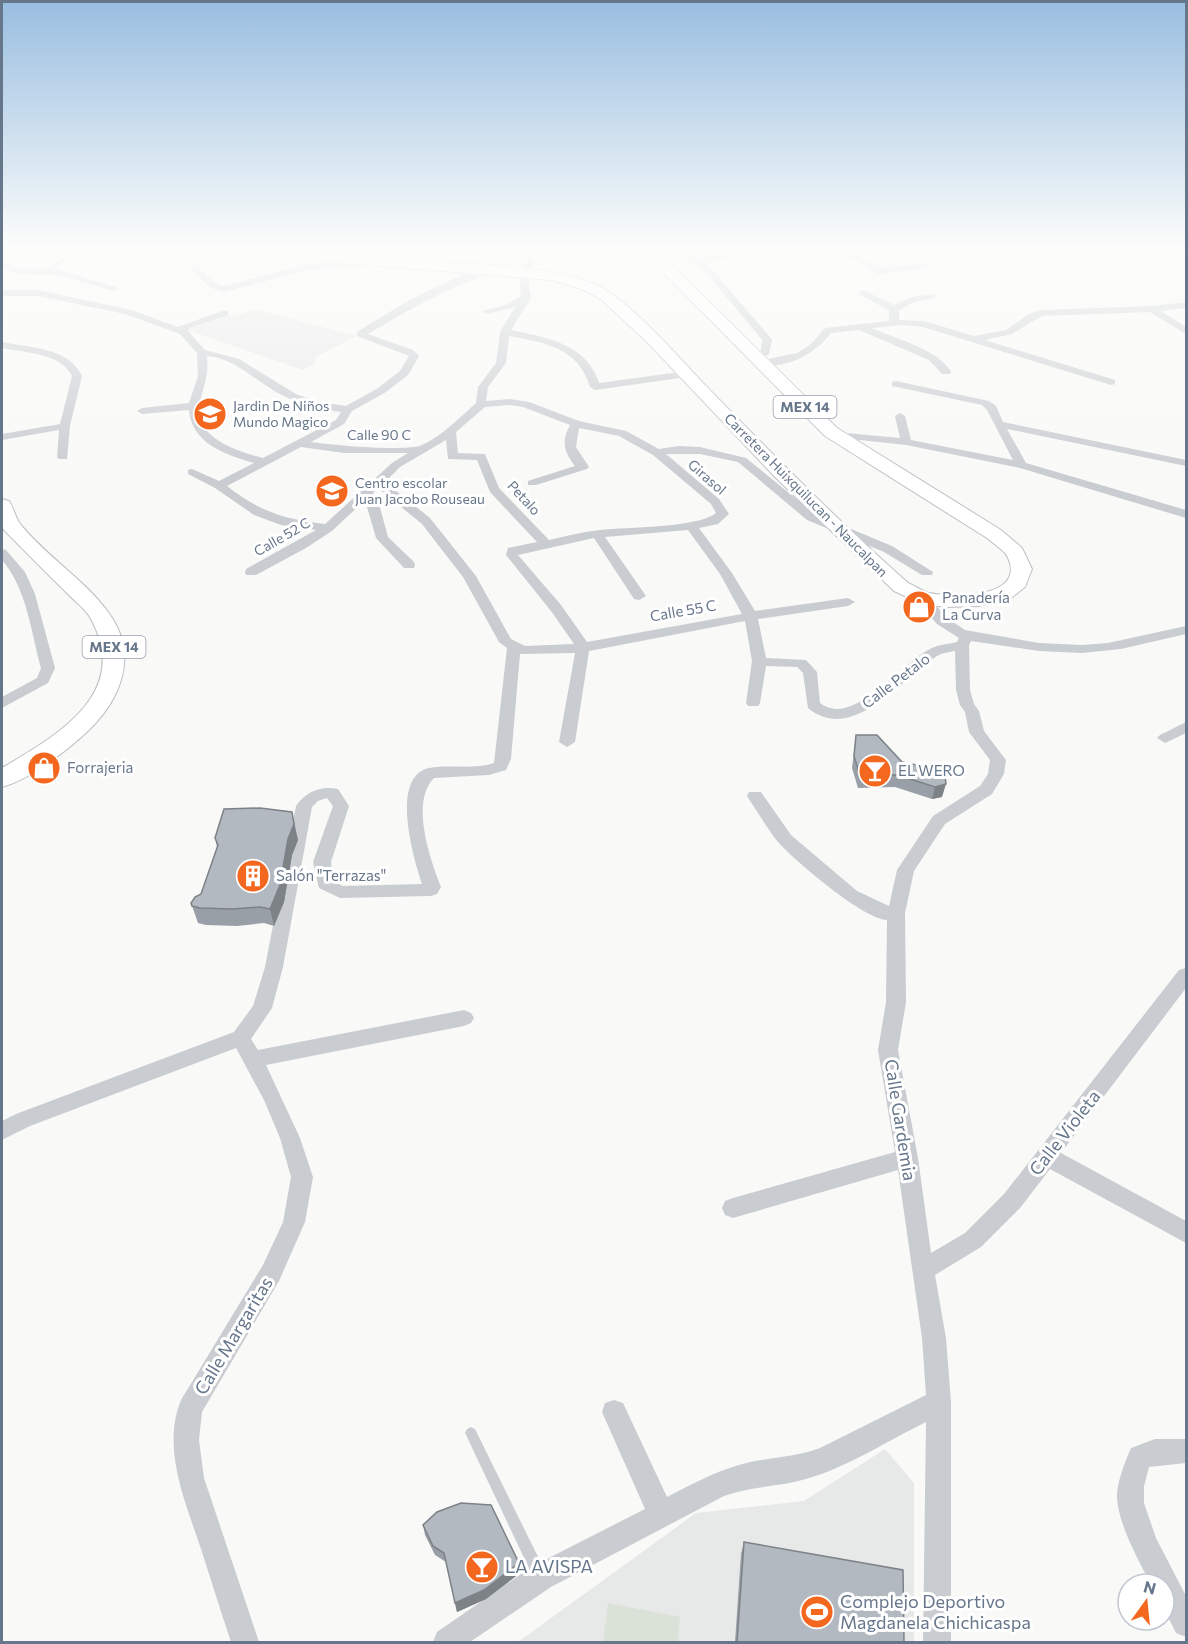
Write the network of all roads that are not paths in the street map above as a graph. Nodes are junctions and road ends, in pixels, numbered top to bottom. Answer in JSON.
{"nodes":[{"id":1,"x":162,"y":325,"type":"edge"},
{"id":2,"x":190,"y":325,"type":"edge"},
{"id":3,"x":376,"y":325,"type":"edge"},
{"id":4,"x":509,"y":325,"type":"edge"},
{"id":5,"x":636,"y":325,"type":"edge"},
{"id":6,"x":724,"y":325,"type":"edge"},
{"id":7,"x":754,"y":325,"type":"edge"},
{"id":8,"x":871,"y":325,"type":"edge"},
{"id":9,"x":926,"y":325,"type":"edge"},
{"id":10,"x":1019,"y":325,"type":"edge"},
{"id":11,"x":860,"y":326,"type":"junction"},
{"id":12,"x":183,"y":332,"type":"junction"},
{"id":13,"x":505,"y":332,"type":"junction"},
{"id":14,"x":974,"y":340,"type":"junction"},
{"id":15,"x":4,"y":346,"type":"edge"},
{"id":16,"x":202,"y":352,"type":"junction"},
{"id":17,"x":760,"y":360,"type":"junction"},
{"id":18,"x":946,"y":372,"type":"dead end"},
{"id":19,"x":687,"y":374,"type":"junction"},
{"id":20,"x":1111,"y":382,"type":"dead end"},
{"id":21,"x":896,"y":384,"type":"dead end"},
{"id":22,"x":482,"y":404,"type":"junction"},
{"id":23,"x":194,"y":406,"type":"junction"},
{"id":24,"x":348,"y":409,"type":"junction"},
{"id":25,"x":142,"y":411,"type":"dead end"},
{"id":26,"x":900,"y":416,"type":"dead end"},
{"id":27,"x":576,"y":424,"type":"junction"},
{"id":28,"x":999,"y":424,"type":"junction"},
{"id":29,"x":65,"y":426,"type":"junction"},
{"id":30,"x":450,"y":432,"type":"junction"},
{"id":31,"x":837,"y":435,"type":"junction"},
{"id":32,"x":2,"y":437,"type":"edge"},
{"id":33,"x":906,"y":442,"type":"junction"},
{"id":34,"x":297,"y":443,"type":"junction"},
{"id":35,"x":424,"y":450,"type":"junction"},
{"id":36,"x":657,"y":453,"type":"junction"},
{"id":37,"x":63,"y":458,"type":"dead end"},
{"id":38,"x":264,"y":462,"type":"junction"},
{"id":39,"x":1186,"y":463,"type":"edge"},
{"id":40,"x":1022,"y":465,"type":"junction"},
{"id":41,"x":192,"y":472,"type":"dead end"},
{"id":42,"x":377,"y":482,"type":"junction"},
{"id":43,"x":532,"y":483,"type":"dead end"},
{"id":44,"x":219,"y":486,"type":"junction"},
{"id":45,"x":366,"y":491,"type":"junction"},
{"id":46,"x":2,"y":505,"type":"edge"},
{"id":47,"x":1186,"y":514,"type":"edge"},
{"id":48,"x":834,"y":525,"type":"junction"},
{"id":49,"x":690,"y":526,"type":"junction"},
{"id":50,"x":328,"y":528,"type":"junction"},
{"id":51,"x":597,"y":534,"type":"junction"},
{"id":52,"x":545,"y":543,"type":"junction"},
{"id":53,"x":2,"y":553,"type":"edge"},
{"id":54,"x":409,"y":565,"type":"dead end"},
{"id":55,"x":251,"y":572,"type":"dead end"},
{"id":56,"x":927,"y":572,"type":"dead end"},
{"id":57,"x":639,"y":596,"type":"dead end"},
{"id":58,"x":922,"y":598,"type":"junction"},
{"id":59,"x":848,"y":602,"type":"dead end"},
{"id":60,"x":751,"y":616,"type":"junction"},
{"id":61,"x":1186,"y":630,"type":"edge"},
{"id":62,"x":965,"y":641,"type":"junction"},
{"id":63,"x":584,"y":647,"type":"junction"},
{"id":64,"x":519,"y":649,"type":"junction"},
{"id":65,"x":759,"y":662,"type":"junction"},
{"id":66,"x":2,"y":703,"type":"edge"},
{"id":67,"x":753,"y":703,"type":"dead end"},
{"id":68,"x":1186,"y":727,"type":"edge"},
{"id":69,"x":1165,"y":738,"type":"dead end"},
{"id":70,"x":567,"y":742,"type":"dead end"},
{"id":71,"x":2,"y":779,"type":"edge"},
{"id":72,"x":755,"y":796,"type":"dead end"},
{"id":73,"x":896,"y":912,"type":"junction"},
{"id":74,"x":1186,"y":975,"type":"edge"},
{"id":75,"x":465,"y":1018,"type":"dead end"},
{"id":76,"x":242,"y":1038,"type":"junction"},
{"id":77,"x":254,"y":1059,"type":"junction"},
{"id":78,"x":2,"y":1131,"type":"edge"},
{"id":79,"x":1048,"y":1157,"type":"junction"},
{"id":80,"x":907,"y":1158,"type":"junction"},
{"id":81,"x":733,"y":1208,"type":"dead end"},
{"id":82,"x":1186,"y":1233,"type":"edge"},
{"id":83,"x":923,"y":1270,"type":"junction"},
{"id":84,"x":939,"y":1402,"type":"junction"},
{"id":85,"x":614,"y":1412,"type":"dead end"},
{"id":86,"x":471,"y":1433,"type":"dead end"},
{"id":87,"x":1186,"y":1451,"type":"edge"},
{"id":88,"x":661,"y":1513,"type":"junction"},
{"id":89,"x":541,"y":1577,"type":"junction"},
{"id":90,"x":1186,"y":1623,"type":"edge"},
{"id":91,"x":245,"y":1642,"type":"edge"},
{"id":92,"x":447,"y":1642,"type":"edge"},
{"id":93,"x":937,"y":1642,"type":"edge"}],
"edges":[{"from":1,"to":12,"type":"street"},
{"from":2,"to":12,"type":"street"},
{"from":3,"to":24,"type":"street"},
{"from":4,"to":13,"type":"street"},
{"from":5,"to":19,"type":"main road","name":"Carretera Huixquilucan - Naucalpan","number":"MEX 14"},
{"from":6,"to":17,"type":"main road","name":"Carretera Huixquilucan - Naucalpan","number":"MEX 14"},
{"from":7,"to":17,"type":"street"},
{"from":8,"to":11,"type":"street"},
{"from":9,"to":14,"type":"street"},
{"from":10,"to":14,"type":"street"},
{"from":11,"to":17,"type":"street"},
{"from":11,"to":18,"type":"street"},
{"from":12,"to":16,"type":"street"},
{"from":13,"to":19,"type":"street"},
{"from":13,"to":22,"type":"street"},
{"from":14,"to":20,"type":"street"},
{"from":15,"to":29,"type":"street"},
{"from":16,"to":23,"type":"street"},
{"from":16,"to":24,"type":"street"},
{"from":17,"to":31,"type":"main road","name":"Carretera Huixquilucan - Naucalpan","number":"MEX 14"},
{"from":19,"to":48,"type":"main road","name":"Carretera Huixquilucan - Naucalpan","number":"MEX 14"},
{"from":21,"to":28,"type":"street"},
{"from":22,"to":27,"type":"street"},
{"from":22,"to":30,"type":"street","name":"Calle 52 C"},
{"from":23,"to":25,"type":"street"},
{"from":23,"to":38,"type":"street"},
{"from":24,"to":34,"type":"street"},
{"from":26,"to":33,"type":"street"},
{"from":27,"to":36,"type":"street"},
{"from":27,"to":43,"type":"street"},
{"from":28,"to":39,"type":"street"},
{"from":28,"to":40,"type":"street"},
{"from":29,"to":32,"type":"street"},
{"from":29,"to":37,"type":"street"},
{"from":30,"to":35,"type":"street","name":"Calle 52 C"},
{"from":30,"to":52,"type":"street","name":"Petalo"},
{"from":31,"to":33,"type":"street"},
{"from":31,"to":58,"type":"main road","name":"Carretera Huixquilucan - Naucalpan","number":"MEX 14"},
{"from":33,"to":40,"type":"street"},
{"from":34,"to":35,"type":"street","name":"Calle 90 C"},
{"from":34,"to":38,"type":"street"},
{"from":35,"to":42,"type":"street","name":"Calle 52 C"},
{"from":36,"to":48,"type":"street","name":"Girasol"},
{"from":36,"to":49,"type":"street","name":"Girasol"},
{"from":38,"to":44,"type":"street"},
{"from":40,"to":47,"type":"street"},
{"from":41,"to":44,"type":"street"},
{"from":42,"to":45,"type":"street","name":"Calle 52 C"},
{"from":42,"to":64,"type":"street"},
{"from":44,"to":50,"type":"street"},
{"from":45,"to":50,"type":"street","name":"Calle 52 C"},
{"from":45,"to":54,"type":"street"},
{"from":46,"to":71,"type":"main road","number":"MEX 14"},
{"from":48,"to":56,"type":"street","name":"Girasol"},
{"from":48,"to":58,"type":"main road","name":"Carretera Huixquilucan - Naucalpan","number":"MEX 14"},
{"from":49,"to":51,"type":"street","name":"Girasol"},
{"from":49,"to":60,"type":"street"},
{"from":50,"to":55,"type":"street","name":"Calle 52 C"},
{"from":51,"to":52,"type":"street","name":"Girasol"},
{"from":51,"to":57,"type":"street"},
{"from":52,"to":63,"type":"street","name":"Girasol"},
{"from":53,"to":66,"type":"street"},
{"from":58,"to":62,"type":"street"},
{"from":59,"to":60,"type":"street","name":"Calle 55 C"},
{"from":60,"to":63,"type":"street","name":"Calle 55 C"},
{"from":60,"to":65,"type":"street"},
{"from":61,"to":62,"type":"street"},
{"from":62,"to":65,"type":"street","name":"Calle Petalo"},
{"from":62,"to":73,"type":"street","name":"Calle Gardemia"},
{"from":63,"to":64,"type":"street","name":"Calle 55 C"},
{"from":63,"to":70,"type":"street"},
{"from":64,"to":76,"type":"street"},
{"from":65,"to":67,"type":"street"},
{"from":68,"to":69,"type":"street"},
{"from":72,"to":73,"type":"street"},
{"from":73,"to":80,"type":"street","name":"Calle Gardemia"},
{"from":74,"to":79,"type":"street","name":"Calle Violeta"},
{"from":75,"to":77,"type":"street"},
{"from":76,"to":77,"type":"street","name":"Calle Margaritas"},
{"from":76,"to":78,"type":"street"},
{"from":77,"to":91,"type":"street","name":"Calle Margaritas"},
{"from":79,"to":82,"type":"street"},
{"from":79,"to":83,"type":"street","name":"Calle Violeta"},
{"from":80,"to":81,"type":"street"},
{"from":80,"to":83,"type":"street","name":"Calle Gardemia"},
{"from":83,"to":84,"type":"street","name":"Calle Gardemia"},
{"from":84,"to":88,"type":"street"},
{"from":84,"to":93,"type":"street","name":"Calle Gardemia"},
{"from":85,"to":88,"type":"street"},
{"from":86,"to":89,"type":"lane"},
{"from":87,"to":90,"type":"street"},
{"from":88,"to":89,"type":"street"},
{"from":89,"to":92,"type":"street"}]}
